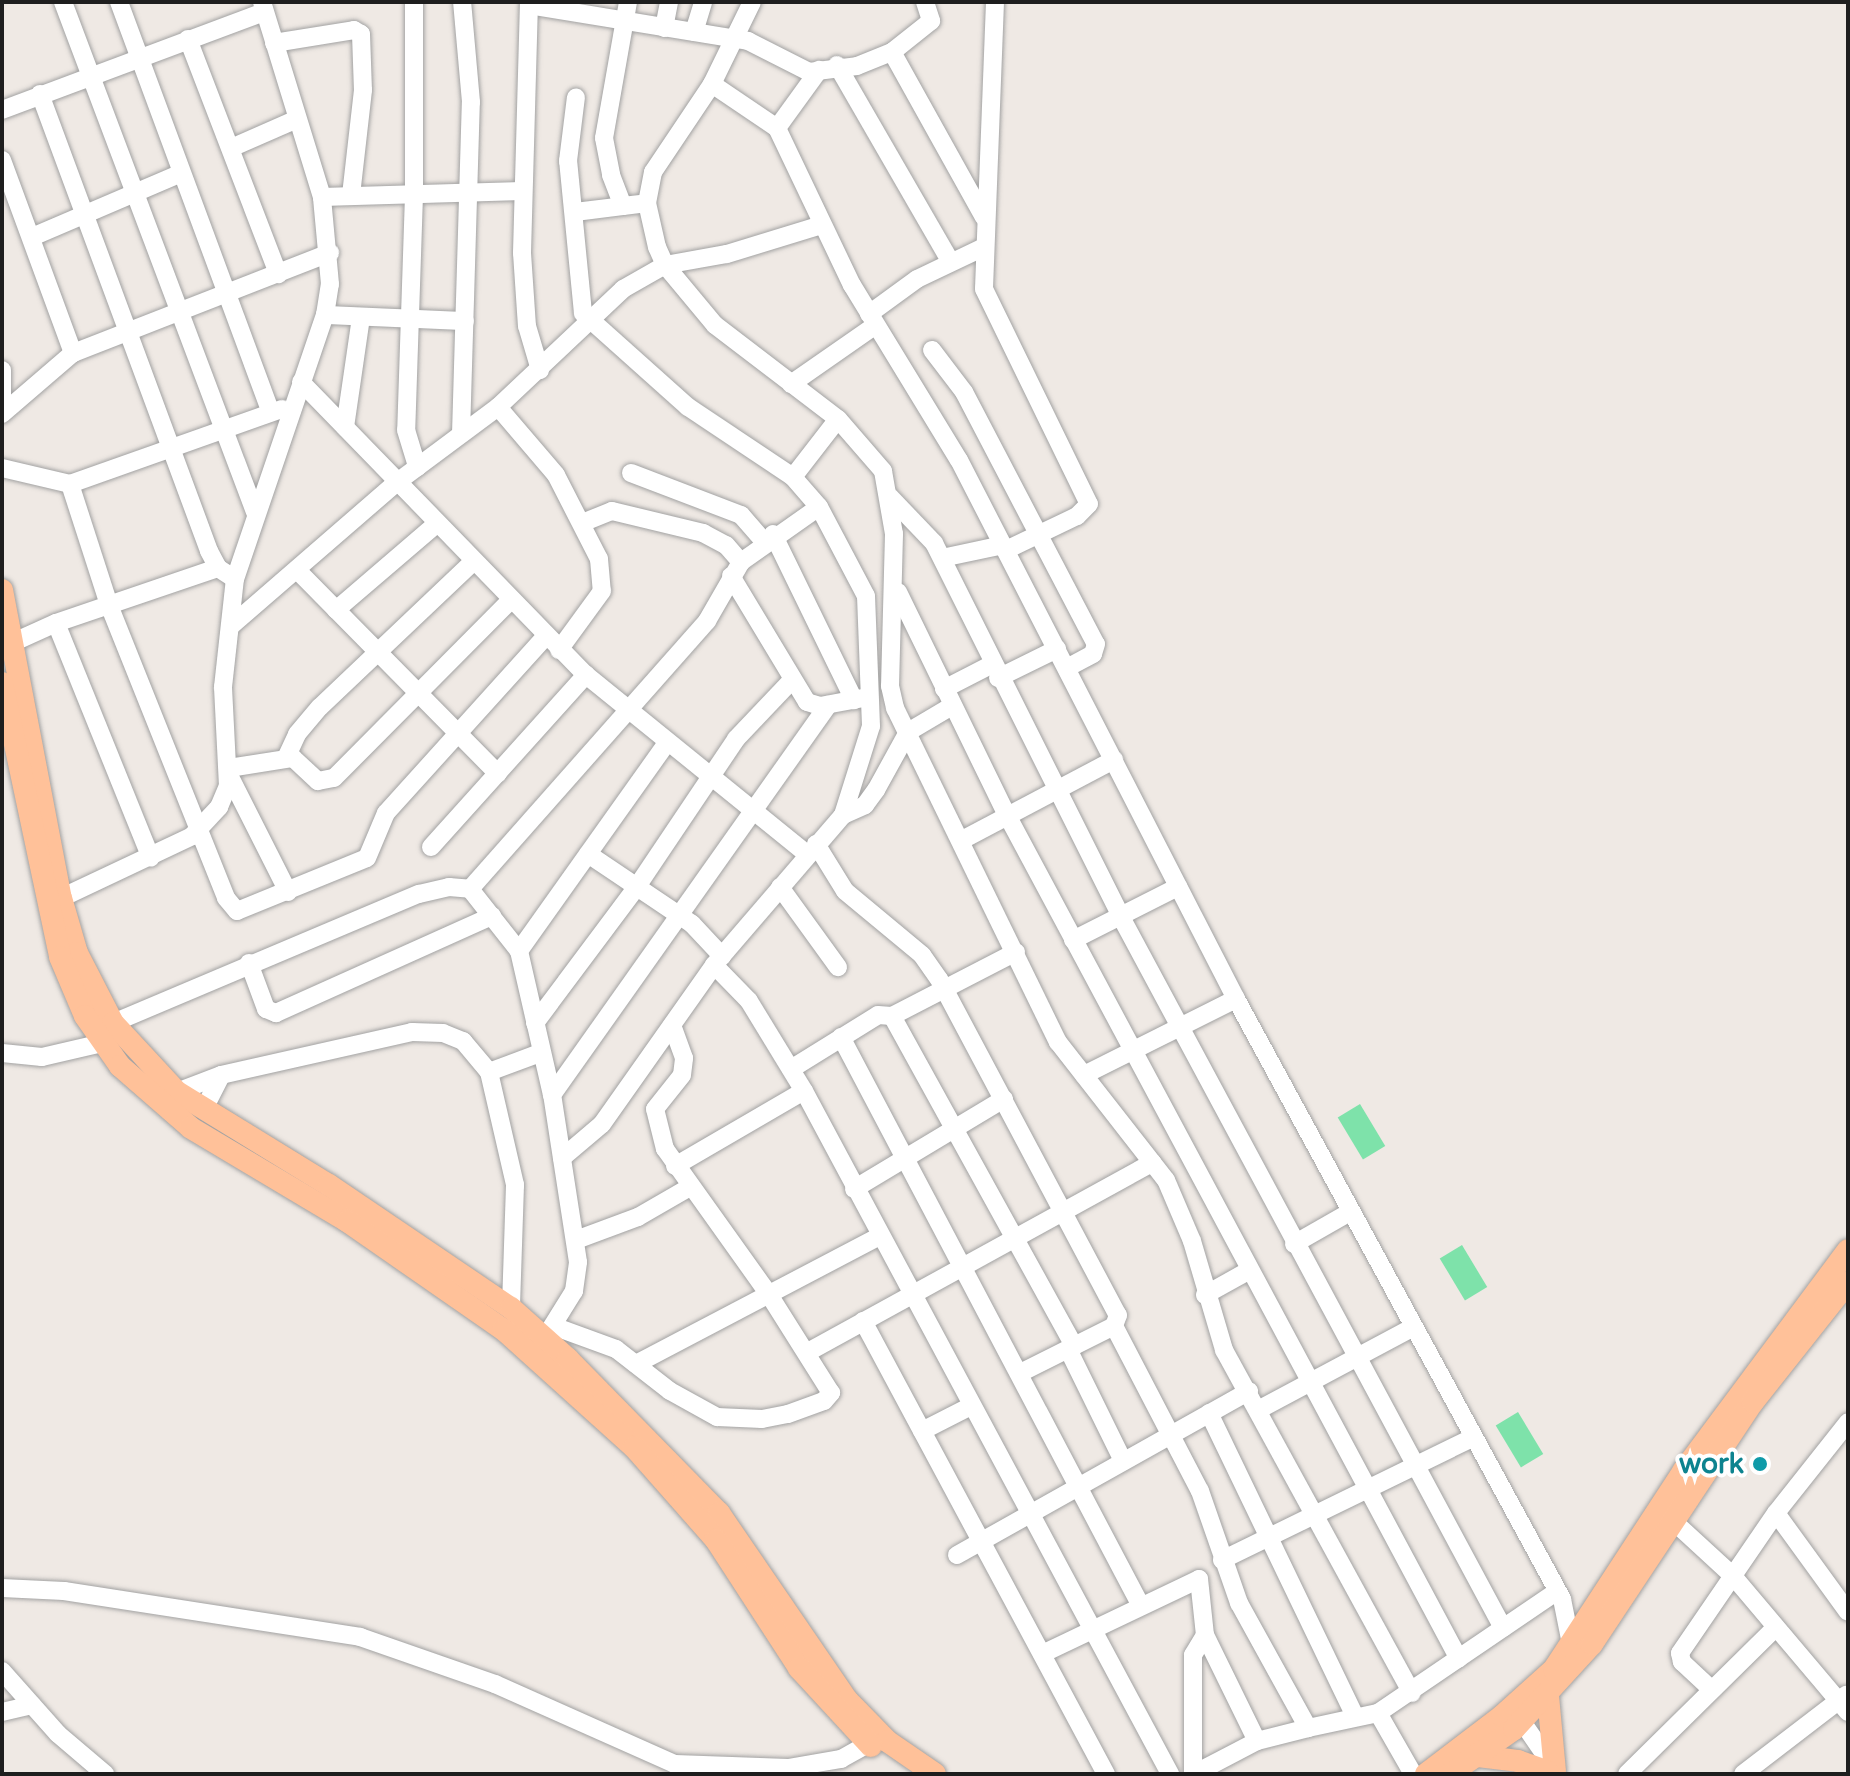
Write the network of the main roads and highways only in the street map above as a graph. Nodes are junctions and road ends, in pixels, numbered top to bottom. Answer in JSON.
{"nodes":[{"id":1,"x":2,"y":590,"type":"edge"},
{"id":2,"x":3,"y":695,"type":"edge"},
{"id":3,"x":107,"y":1033,"type":"junction"},
{"id":4,"x":351,"y":1212,"type":"junction"},
{"id":5,"x":1848,"y":1250,"type":"edge"},
{"id":6,"x":1842,"y":1282,"type":"edge"},
{"id":7,"x":784,"y":1630,"type":"junction"},
{"id":8,"x":1548,"y":1696,"type":"junction"},
{"id":9,"x":1513,"y":1719,"type":"junction"},
{"id":10,"x":1478,"y":1756,"type":"junction"},
{"id":11,"x":1552,"y":1773,"type":"edge"},
{"id":12,"x":911,"y":1774,"type":"edge"},
{"id":13,"x":935,"y":1774,"type":"edge"},
{"id":14,"x":1426,"y":1774,"type":"edge"},
{"id":15,"x":1450,"y":1774,"type":"edge"}],
"edges":[{"from":1,"to":3,"type":"main road"},
{"from":2,"to":3,"type":"main road"},
{"from":3,"to":4,"type":"main road"},
{"from":3,"to":4,"type":"main road"},
{"from":4,"to":7,"type":"main road"},
{"from":4,"to":7,"type":"main road"},
{"from":5,"to":6,"type":"main road"},
{"from":6,"to":8,"type":"main road"},
{"from":6,"to":9,"type":"main road"},
{"from":7,"to":12,"type":"main road"},
{"from":7,"to":13,"type":"main road"},
{"from":8,"to":9,"type":"main road"},
{"from":8,"to":11,"type":"main road"},
{"from":9,"to":10,"type":"main road"},
{"from":9,"to":14,"type":"main road"},
{"from":10,"to":11,"type":"main road"},
{"from":10,"to":15,"type":"main road"}]}
